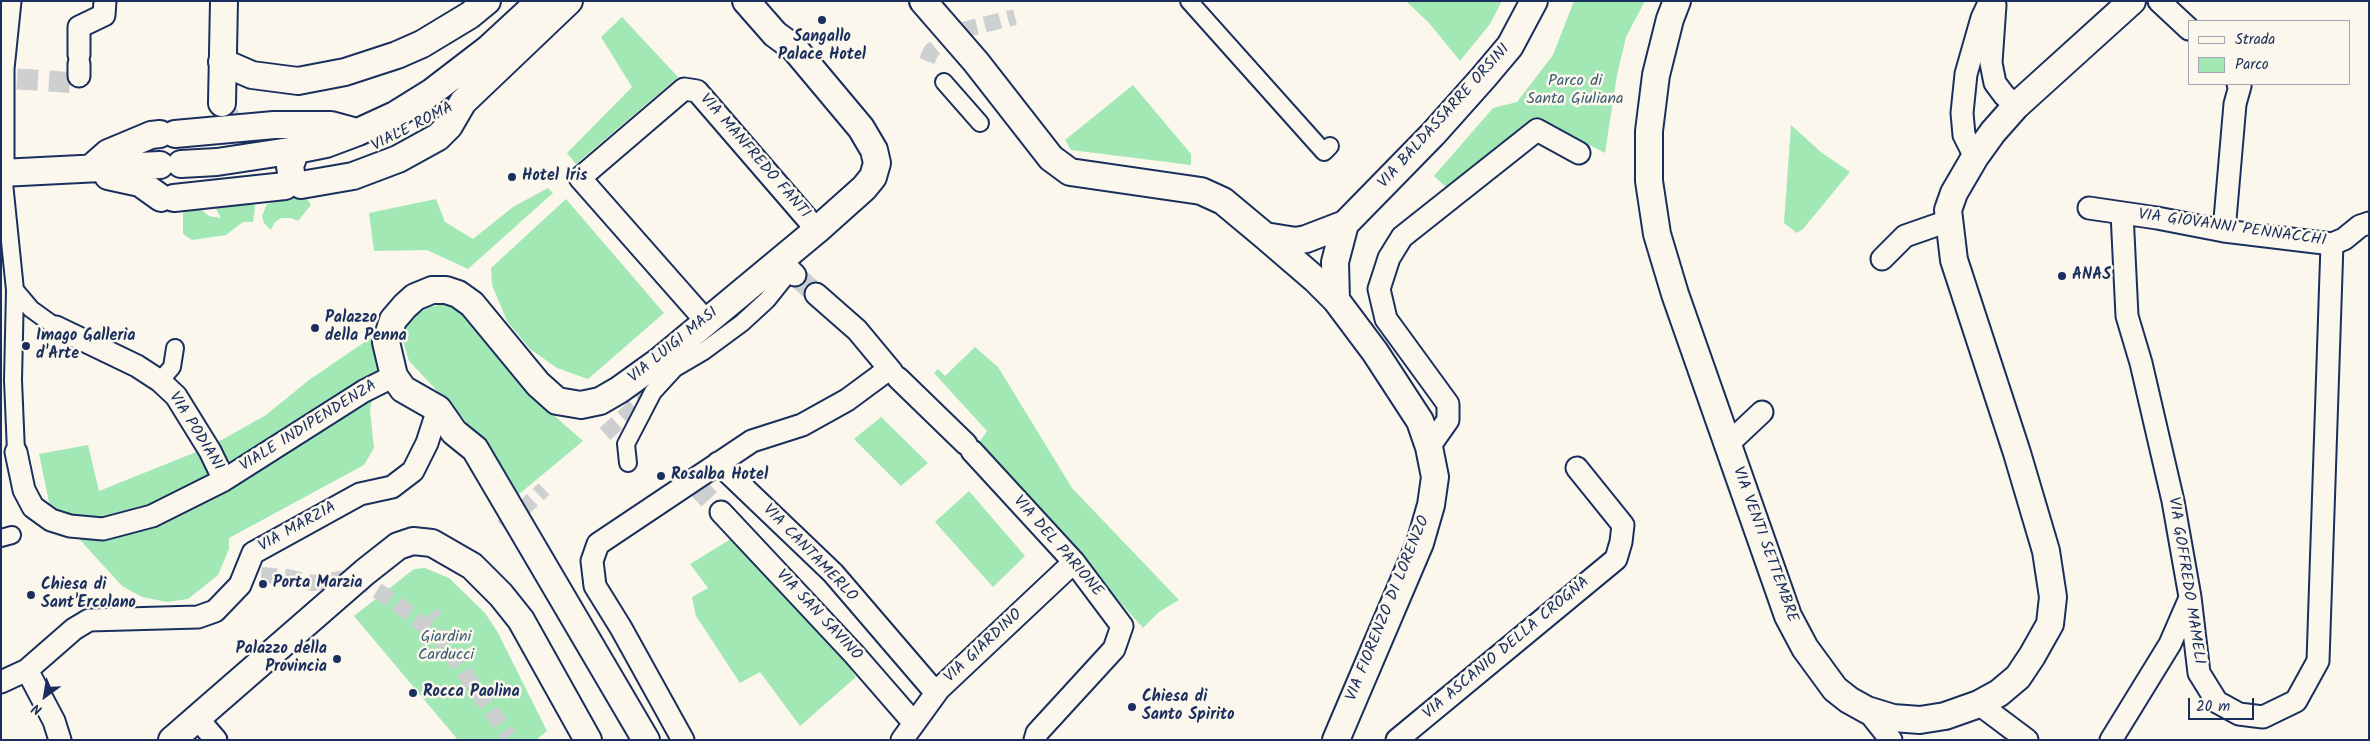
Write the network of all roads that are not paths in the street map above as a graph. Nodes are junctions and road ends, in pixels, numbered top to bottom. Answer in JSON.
{"nodes":[{"id":1,"x":10,"y":1,"type":"edge"},
{"id":2,"x":105,"y":1,"type":"edge"},
{"id":3,"x":224,"y":1,"type":"edge"},
{"id":4,"x":487,"y":1,"type":"edge"},
{"id":5,"x":540,"y":1,"type":"edge"},
{"id":6,"x":569,"y":1,"type":"edge"},
{"id":7,"x":746,"y":1,"type":"edge"},
{"id":8,"x":765,"y":1,"type":"edge"},
{"id":9,"x":923,"y":1,"type":"edge"},
{"id":10,"x":1189,"y":1,"type":"edge"},
{"id":11,"x":1534,"y":1,"type":"edge"},
{"id":12,"x":1677,"y":1,"type":"edge"},
{"id":13,"x":1990,"y":1,"type":"edge"},
{"id":14,"x":1995,"y":1,"type":"edge"},
{"id":15,"x":2132,"y":1,"type":"edge"},
{"id":16,"x":2159,"y":1,"type":"edge"},
{"id":17,"x":2188,"y":27,"type":"edge"},
{"id":18,"x":794,"y":48,"type":"junction"},
{"id":19,"x":222,"y":62,"type":"junction"},
{"id":20,"x":79,"y":65,"type":"dead end"},
{"id":21,"x":7,"y":72,"type":"edge"},
{"id":22,"x":944,"y":82,"type":"dead end"},
{"id":23,"x":2239,"y":85,"type":"edge"},
{"id":24,"x":222,"y":103,"type":"tunnel mouth"},
{"id":25,"x":2016,"y":106,"type":"junction"},
{"id":26,"x":980,"y":123,"type":"dead end"},
{"id":27,"x":358,"y":132,"type":"junction"},
{"id":28,"x":1330,"y":146,"type":"dead end"},
{"id":29,"x":1579,"y":154,"type":"dead end"},
{"id":30,"x":1975,"y":157,"type":"junction"},
{"id":31,"x":298,"y":165,"type":"junction"},
{"id":32,"x":91,"y":168,"type":"junction"},
{"id":33,"x":2,"y":173,"type":"edge"},
{"id":34,"x":2089,"y":208,"type":"dead end"},
{"id":35,"x":2122,"y":213,"type":"junction"},
{"id":36,"x":1948,"y":221,"type":"junction"},
{"id":37,"x":2369,"y":223,"type":"edge"},
{"id":38,"x":1345,"y":224,"type":"junction"},
{"id":39,"x":817,"y":230,"type":"junction"},
{"id":40,"x":2224,"y":231,"type":"junction"},
{"id":41,"x":1265,"y":236,"type":"junction"},
{"id":42,"x":2332,"y":244,"type":"junction"},
{"id":43,"x":1882,"y":259,"type":"dead end"},
{"id":44,"x":789,"y":268,"type":"junction"},
{"id":45,"x":15,"y":290,"type":"junction"},
{"id":46,"x":816,"y":294,"type":"tunnel mouth"},
{"id":47,"x":1336,"y":300,"type":"junction"},
{"id":48,"x":706,"y":320,"type":"junction"},
{"id":49,"x":56,"y":327,"type":"joint"},
{"id":50,"x":175,"y":348,"type":"dead end"},
{"id":51,"x":893,"y":373,"type":"junction"},
{"id":52,"x":394,"y":376,"type":"junction"},
{"id":53,"x":160,"y":381,"type":"junction"},
{"id":54,"x":438,"y":409,"type":"junction"},
{"id":55,"x":1762,"y":412,"type":"dead end"},
{"id":56,"x":1728,"y":444,"type":"junction"},
{"id":57,"x":1429,"y":447,"type":"junction"},
{"id":58,"x":16,"y":452,"type":"joint"},
{"id":59,"x":628,"y":463,"type":"dead end"},
{"id":60,"x":718,"y":463,"type":"junction"},
{"id":61,"x":1577,"y":468,"type":"dead end"},
{"id":62,"x":224,"y":480,"type":"junction"},
{"id":63,"x":720,"y":512,"type":"tunnel mouth"},
{"id":64,"x":1074,"y":562,"type":"junction"},
{"id":65,"x":2190,"y":597,"type":"junction"},
{"id":66,"x":27,"y":670,"type":"junction"},
{"id":67,"x":1,"y":682,"type":"edge"},
{"id":68,"x":936,"y":693,"type":"junction"},
{"id":69,"x":1978,"y":704,"type":"junction"},
{"id":70,"x":1867,"y":710,"type":"junction"},
{"id":71,"x":196,"y":718,"type":"junction"},
{"id":72,"x":908,"y":732,"type":"edge"},
{"id":73,"x":60,"y":740,"type":"edge"},
{"id":74,"x":172,"y":740,"type":"edge"},
{"id":75,"x":216,"y":740,"type":"edge"},
{"id":76,"x":588,"y":740,"type":"edge"},
{"id":77,"x":646,"y":740,"type":"edge"},
{"id":78,"x":683,"y":740,"type":"edge"},
{"id":79,"x":1035,"y":740,"type":"edge"},
{"id":80,"x":1336,"y":740,"type":"edge"},
{"id":81,"x":1398,"y":740,"type":"edge"},
{"id":82,"x":1891,"y":740,"type":"edge"},
{"id":83,"x":2028,"y":740,"type":"edge"},
{"id":84,"x":2112,"y":740,"type":"edge"}],
"edges":[{"from":1,"to":21,"type":"street"},
{"from":2,"to":20,"type":"street"},
{"from":3,"to":19,"type":"street"},
{"from":4,"to":19,"type":"street"},
{"from":5,"to":27,"type":"street"},
{"from":6,"to":31,"type":"street","name":"VIALE ROMA"},
{"from":7,"to":18,"type":"street","name":"VIA LUIGI MASI"},
{"from":8,"to":18,"type":"street","name":"VIA LUIGI MASI"},
{"from":9,"to":41,"type":"street","name":"VIA FIORENZO DI LORENZO"},
{"from":10,"to":28,"type":"street"},
{"from":11,"to":38,"type":"street","name":"VIA BALDASSARRE ORSINI"},
{"from":12,"to":56,"type":"street","name":"VIA VENTI SETTEMBRE"},
{"from":13,"to":30,"type":"street"},
{"from":14,"to":25,"type":"street"},
{"from":15,"to":25,"type":"street","name":"VIA VENTI SETTEMBRE"},
{"from":16,"to":17,"type":"street"},
{"from":18,"to":39,"type":"street","name":"VIA LUIGI MASI"},
{"from":19,"to":24,"type":"street"},
{"from":21,"to":33,"type":"street"},
{"from":22,"to":26,"type":"street"},
{"from":23,"to":40,"type":"street"},
{"from":25,"to":30,"type":"street","name":"VIA VENTI SETTEMBRE"},
{"from":27,"to":31,"type":"street"},
{"from":27,"to":32,"type":"street"},
{"from":29,"to":57,"type":"street"},
{"from":30,"to":36,"type":"street","name":"VIA VENTI SETTEMBRE"},
{"from":31,"to":32,"type":"street"},
{"from":31,"to":32,"type":"street"},
{"from":32,"to":33,"type":"street"},
{"from":33,"to":45,"type":"street"},
{"from":34,"to":35,"type":"street","name":"VIA GIOVANNI PENNACCHI"},
{"from":35,"to":40,"type":"street","name":"VIA GIOVANNI PENNACCHI"},
{"from":35,"to":65,"type":"street","name":"VIA GOFFREDO MAMELI"},
{"from":36,"to":43,"type":"street"},
{"from":36,"to":69,"type":"street","name":"VIA VENTI SETTEMBRE"},
{"from":37,"to":42,"type":"street","name":"VIA GIOVANNI PENNACCHI"},
{"from":38,"to":41,"type":"street","name":"VIA BALDASSARRE ORSINI"},
{"from":38,"to":47,"type":"street","name":"VIA BALDASSARRE ORSINI"},
{"from":39,"to":44,"type":"street","name":"VIA LUIGI MASI"},
{"from":39,"to":48,"type":"street","name":"VIA MANFREDO FANTI"},
{"from":40,"to":42,"type":"street","name":"VIA GIOVANNI PENNACCHI"},
{"from":41,"to":47,"type":"street","name":"VIA FIORENZO DI LORENZO"},
{"from":42,"to":65,"type":"street","name":"VIA GOFFREDO MAMELI"},
{"from":44,"to":48,"type":"street","name":"VIA LUIGI MASI"},
{"from":44,"to":59,"type":"street"},
{"from":45,"to":49,"type":"street","name":"VIA PODIANI"},
{"from":45,"to":58,"type":"street"},
{"from":46,"to":51,"type":"street","name":"VIA DEL PARIONE"},
{"from":47,"to":57,"type":"street","name":"VIA FIORENZO DI LORENZO"},
{"from":48,"to":52,"type":"street","name":"VIA LUIGI MASI"},
{"from":49,"to":53,"type":"street","name":"VIA PODIANI"},
{"from":50,"to":53,"type":"street"},
{"from":51,"to":60,"type":"street"},
{"from":51,"to":64,"type":"street","name":"VIA DEL PARIONE"},
{"from":52,"to":54,"type":"street","name":"VIALE INDIPENDENZA"},
{"from":52,"to":62,"type":"street","name":"VIALE INDIPENDENZA"},
{"from":53,"to":62,"type":"street","name":"VIA PODIANI"},
{"from":54,"to":66,"type":"street","name":"VIA MARZIA"},
{"from":54,"to":77,"type":"street","name":"VIALE INDIPENDENZA"},
{"from":55,"to":56,"type":"street"},
{"from":56,"to":70,"type":"street","name":"VIA VENTI SETTEMBRE"},
{"from":57,"to":80,"type":"street","name":"VIA FIORENZO DI LORENZO"},
{"from":58,"to":62,"type":"street","name":"VIALE INDIPENDENZA"},
{"from":60,"to":68,"type":"street","name":"VIA CANTAMERLO"},
{"from":60,"to":78,"type":"street"},
{"from":61,"to":81,"type":"street","name":"VIA ASCANIO DELLA CROGNA"},
{"from":63,"to":72,"type":"street","name":"VIA SAN SAVINO"},
{"from":64,"to":68,"type":"street","name":"VIA GIARDINO"},
{"from":64,"to":79,"type":"street","name":"VIA DEL PARIONE"},
{"from":65,"to":84,"type":"street"},
{"from":66,"to":67,"type":"street","name":"VIA MARZIA"},
{"from":66,"to":73,"type":"street"},
{"from":68,"to":72,"type":"street","name":"VIA GIARDINO"},
{"from":69,"to":70,"type":"street","name":"VIA VENTI SETTEMBRE"},
{"from":69,"to":83,"type":"street"},
{"from":70,"to":82,"type":"street"},
{"from":71,"to":74,"type":"street"},
{"from":71,"to":75,"type":"street"},
{"from":71,"to":76,"type":"street"}]}
